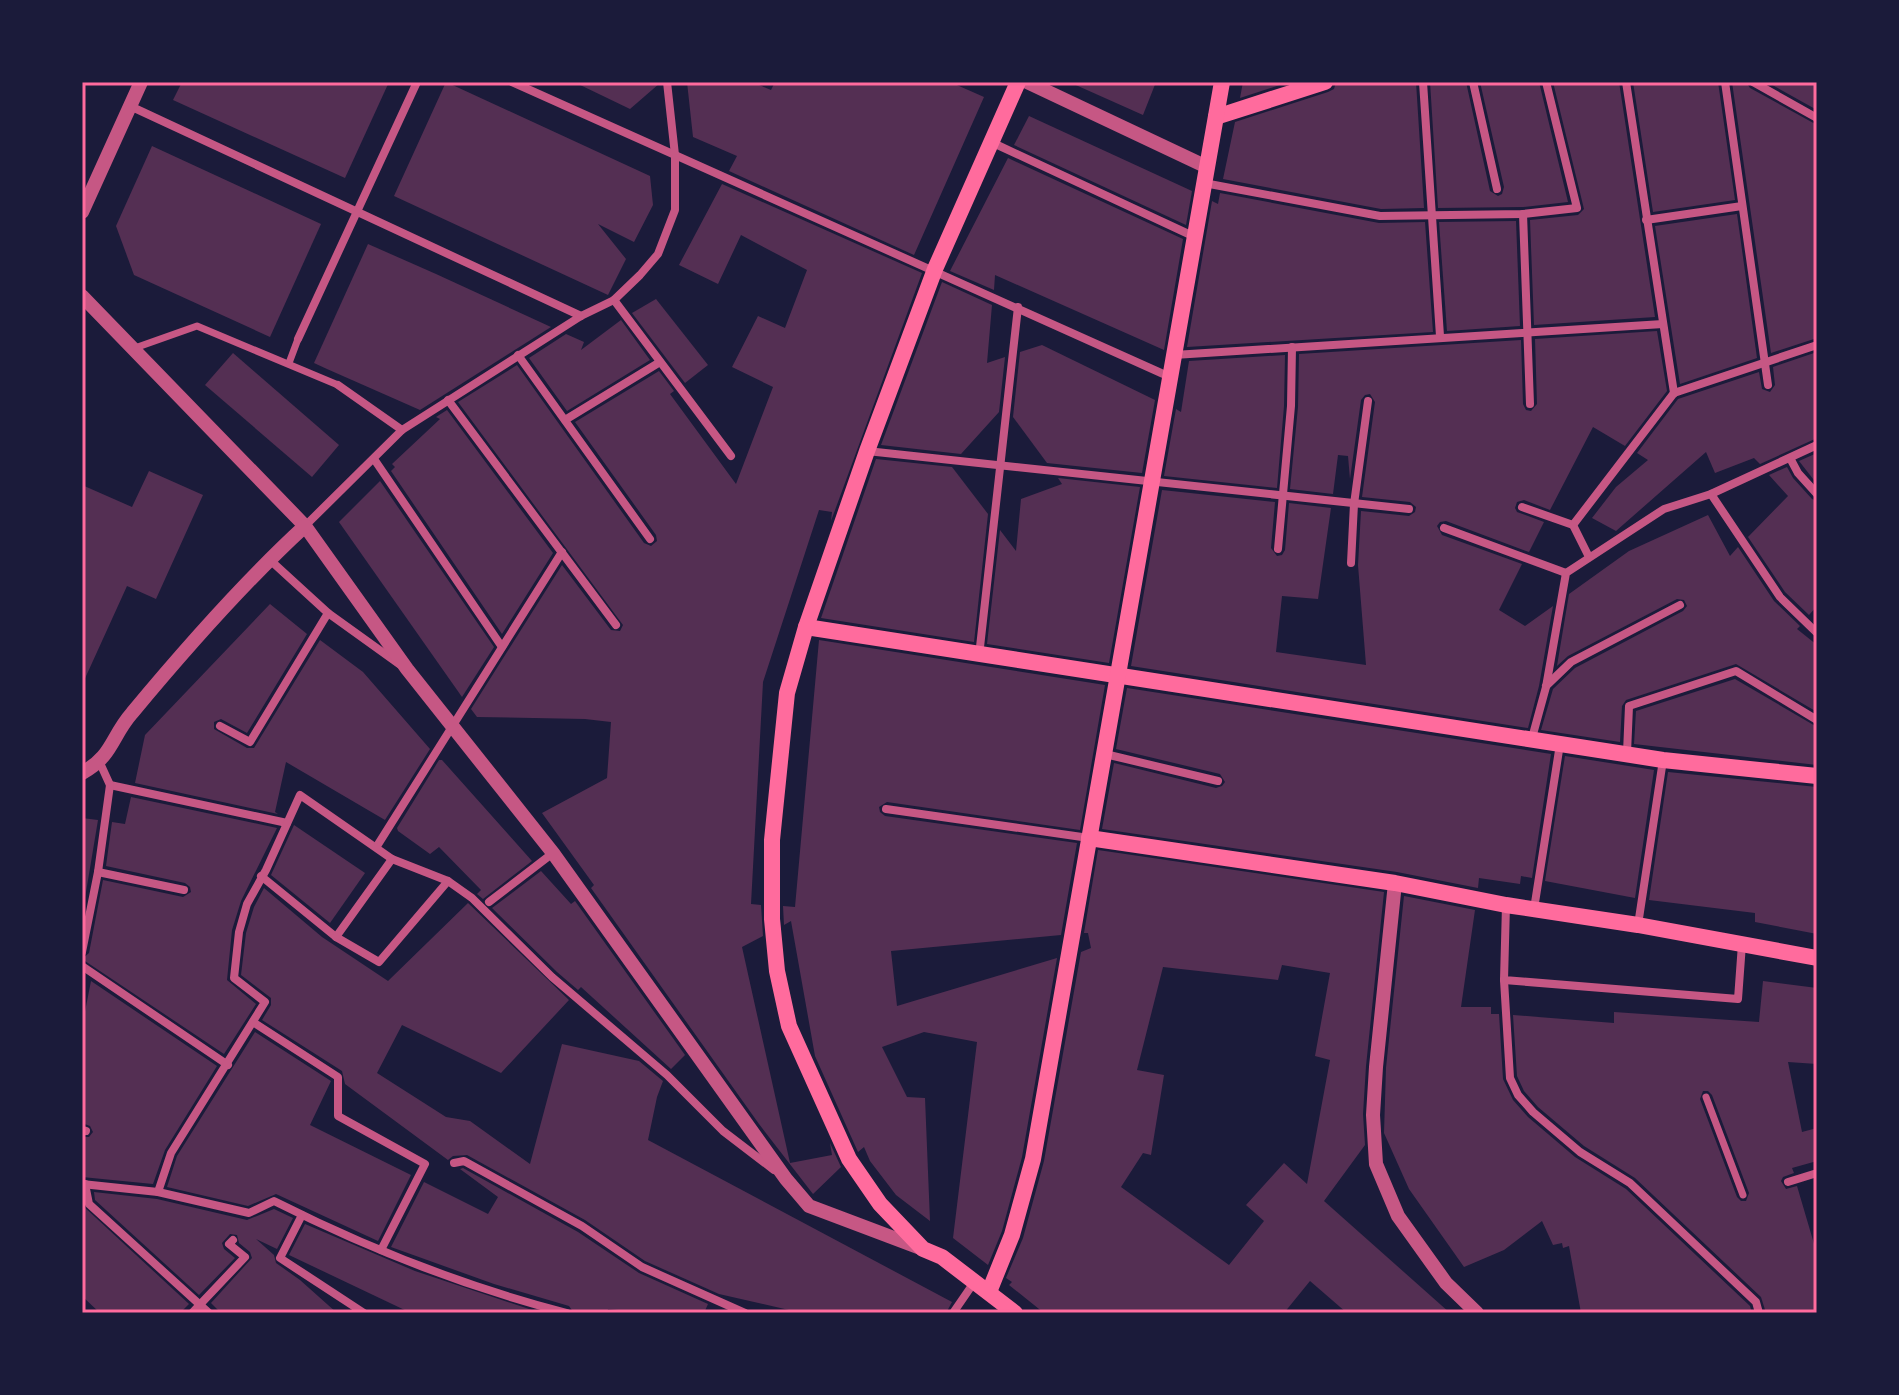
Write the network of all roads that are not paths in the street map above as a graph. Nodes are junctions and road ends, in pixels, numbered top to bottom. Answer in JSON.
{"nodes":[{"id":1,"x":141,"y":82,"type":"edge"},
{"id":2,"x":417,"y":82,"type":"edge"},
{"id":3,"x":512,"y":82,"type":"edge"},
{"id":4,"x":667,"y":82,"type":"edge"},
{"id":5,"x":1018,"y":82,"type":"edge"},
{"id":6,"x":1027,"y":82,"type":"edge"},
{"id":7,"x":1222,"y":82,"type":"edge"},
{"id":8,"x":1325,"y":82,"type":"edge"},
{"id":9,"x":1423,"y":82,"type":"edge"},
{"id":10,"x":1473,"y":82,"type":"edge"},
{"id":11,"x":1546,"y":82,"type":"edge"},
{"id":12,"x":1626,"y":82,"type":"edge"},
{"id":13,"x":1725,"y":82,"type":"edge"},
{"id":14,"x":1757,"y":83,"type":"edge"},
{"id":15,"x":1308,"y":85,"type":"edge"},
{"id":16,"x":130,"y":106,"type":"junction"},
{"id":17,"x":1216,"y":117,"type":"junction"},
{"id":18,"x":1817,"y":118,"type":"edge"},
{"id":19,"x":990,"y":142,"type":"junction"},
{"id":20,"x":675,"y":155,"type":"junction"},
{"id":21,"x":1205,"y":175,"type":"junction"},
{"id":22,"x":1497,"y":189,"type":"dead end"},
{"id":23,"x":1742,"y":206,"type":"junction"},
{"id":24,"x":82,"y":212,"type":"edge"},
{"id":25,"x":357,"y":212,"type":"junction"},
{"id":26,"x":1523,"y":214,"type":"junction"},
{"id":27,"x":1434,"y":217,"type":"junction"},
{"id":28,"x":1646,"y":220,"type":"junction"},
{"id":29,"x":1195,"y":237,"type":"junction"},
{"id":30,"x":935,"y":269,"type":"junction"},
{"id":31,"x":82,"y":296,"type":"edge"},
{"id":32,"x":614,"y":300,"type":"junction"},
{"id":33,"x":1018,"y":307,"type":"junction"},
{"id":34,"x":581,"y":316,"type":"junction"},
{"id":35,"x":1663,"y":324,"type":"junction"},
{"id":36,"x":1529,"y":331,"type":"junction"},
{"id":37,"x":1440,"y":336,"type":"junction"},
{"id":38,"x":298,"y":339,"type":"joint"},
{"id":39,"x":1817,"y":345,"type":"edge"},
{"id":40,"x":1292,"y":347,"type":"junction"},
{"id":41,"x":132,"y":349,"type":"junction"},
{"id":42,"x":518,"y":355,"type":"junction"},
{"id":43,"x":1174,"y":355,"type":"junction"},
{"id":44,"x":660,"y":362,"type":"junction"},
{"id":45,"x":1766,"y":362,"type":"junction"},
{"id":46,"x":289,"y":363,"type":"junction"},
{"id":47,"x":1170,"y":377,"type":"junction"},
{"id":48,"x":338,"y":385,"type":"joint"},
{"id":49,"x":1768,"y":385,"type":"dead end"},
{"id":50,"x":1674,"y":393,"type":"junction"},
{"id":51,"x":448,"y":400,"type":"junction"},
{"id":52,"x":1368,"y":401,"type":"dead end"},
{"id":53,"x":1530,"y":404,"type":"dead end"},
{"id":54,"x":565,"y":420,"type":"junction"},
{"id":55,"x":402,"y":430,"type":"junction"},
{"id":56,"x":1817,"y":445,"type":"edge"},
{"id":57,"x":867,"y":451,"type":"junction"},
{"id":58,"x":731,"y":456,"type":"dead end"},
{"id":59,"x":1790,"y":458,"type":"junction"},
{"id":60,"x":374,"y":459,"type":"junction"},
{"id":61,"x":1000,"y":464,"type":"junction"},
{"id":62,"x":1152,"y":481,"type":"junction"},
{"id":63,"x":1711,"y":494,"type":"junction"},
{"id":64,"x":1817,"y":494,"type":"edge"},
{"id":65,"x":1282,"y":496,"type":"junction"},
{"id":66,"x":1354,"y":504,"type":"junction"},
{"id":67,"x":1522,"y":507,"type":"dead end"},
{"id":68,"x":1409,"y":509,"type":"dead end"},
{"id":69,"x":1573,"y":525,"type":"junction"},
{"id":70,"x":305,"y":526,"type":"junction"},
{"id":71,"x":1444,"y":528,"type":"dead end"},
{"id":72,"x":650,"y":539,"type":"dead end"},
{"id":73,"x":1278,"y":549,"type":"dead end"},
{"id":74,"x":562,"y":552,"type":"junction"},
{"id":75,"x":1589,"y":557,"type":"junction"},
{"id":76,"x":269,"y":559,"type":"junction"},
{"id":77,"x":1351,"y":563,"type":"dead end"},
{"id":78,"x":1566,"y":573,"type":"junction"},
{"id":79,"x":1680,"y":605,"type":"dead end"},
{"id":80,"x":328,"y":613,"type":"junction"},
{"id":81,"x":616,"y":625,"type":"dead end"},
{"id":82,"x":806,"y":627,"type":"junction"},
{"id":83,"x":1817,"y":633,"type":"edge"},
{"id":84,"x":502,"y":647,"type":"junction"},
{"id":85,"x":979,"y":656,"type":"junction"},
{"id":86,"x":407,"y":669,"type":"junction"},
{"id":87,"x":1117,"y":676,"type":"junction"},
{"id":88,"x":1546,"y":687,"type":"junction"},
{"id":89,"x":1817,"y":720,"type":"edge"},
{"id":90,"x":220,"y":726,"type":"dead end"},
{"id":91,"x":452,"y":726,"type":"junction"},
{"id":92,"x":1532,"y":738,"type":"junction"},
{"id":93,"x":1560,"y":743,"type":"junction"},
{"id":94,"x":1627,"y":753,"type":"junction"},
{"id":95,"x":1104,"y":754,"type":"junction"},
{"id":96,"x":1663,"y":760,"type":"junction"},
{"id":97,"x":100,"y":763,"type":"junction"},
{"id":98,"x":82,"y":773,"type":"edge"},
{"id":99,"x":1817,"y":776,"type":"edge"},
{"id":100,"x":1218,"y":781,"type":"dead end"},
{"id":101,"x":110,"y":785,"type":"junction"},
{"id":102,"x":886,"y":809,"type":"dead end"},
{"id":103,"x":287,"y":823,"type":"junction"},
{"id":104,"x":1089,"y":838,"type":"junction"},
{"id":105,"x":377,"y":846,"type":"junction"},
{"id":106,"x":553,"y":853,"type":"junction"},
{"id":107,"x":392,"y":859,"type":"junction"},
{"id":108,"x":98,"y":872,"type":"junction"},
{"id":109,"x":264,"y":873,"type":"junction"},
{"id":110,"x":448,"y":881,"type":"junction"},
{"id":111,"x":1395,"y":883,"type":"junction"},
{"id":112,"x":184,"y":890,"type":"dead end"},
{"id":113,"x":489,"y":902,"type":"dead end"},
{"id":114,"x":1506,"y":905,"type":"junction"},
{"id":115,"x":1534,"y":909,"type":"junction"},
{"id":116,"x":1638,"y":925,"type":"junction"},
{"id":117,"x":336,"y":937,"type":"junction"},
{"id":118,"x":1742,"y":944,"type":"junction"},
{"id":119,"x":82,"y":952,"type":"edge"},
{"id":120,"x":1817,"y":958,"type":"edge"},
{"id":121,"x":82,"y":966,"type":"edge"},
{"id":122,"x":1504,"y":980,"type":"junction"},
{"id":123,"x":253,"y":1022,"type":"junction"},
{"id":124,"x":228,"y":1065,"type":"junction"},
{"id":125,"x":1706,"y":1097,"type":"dead end"},
{"id":126,"x":454,"y":1163,"type":"dead end"},
{"id":127,"x":1817,"y":1173,"type":"edge"},
{"id":128,"x":786,"y":1179,"type":"junction"},
{"id":129,"x":1788,"y":1182,"type":"dead end"},
{"id":130,"x":84,"y":1184,"type":"edge"},
{"id":131,"x":158,"y":1192,"type":"junction"},
{"id":132,"x":1743,"y":1195,"type":"dead end"},
{"id":133,"x":302,"y":1215,"type":"junction"},
{"id":134,"x":233,"y":1240,"type":"dead end"},
{"id":135,"x":923,"y":1249,"type":"junction"},
{"id":136,"x":381,"y":1250,"type":"junction"},
{"id":137,"x":982,"y":1286,"type":"junction"},
{"id":138,"x":200,"y":1305,"type":"junction"},
{"id":139,"x":192,"y":1313,"type":"edge"},
{"id":140,"x":209,"y":1313,"type":"edge"},
{"id":141,"x":364,"y":1313,"type":"edge"},
{"id":142,"x":567,"y":1313,"type":"edge"},
{"id":143,"x":745,"y":1313,"type":"edge"},
{"id":144,"x":953,"y":1313,"type":"edge"},
{"id":145,"x":1015,"y":1313,"type":"edge"},
{"id":146,"x":1477,"y":1313,"type":"edge"},
{"id":147,"x":1759,"y":1313,"type":"edge"}],
"edges":[{"from":1,"to":16,"type":"street"},
{"from":2,"to":25,"type":"street"},
{"from":3,"to":20,"type":"street"},
{"from":4,"to":20,"type":"street"},
{"from":5,"to":19,"type":"main road"},
{"from":6,"to":21,"type":"street"},
{"from":7,"to":17,"type":"main road"},
{"from":8,"to":15,"type":"main road"},
{"from":9,"to":27,"type":"street"},
{"from":10,"to":22,"type":"street"},
{"from":11,"to":26,"type":"street"},
{"from":12,"to":28,"type":"street"},
{"from":13,"to":23,"type":"street"},
{"from":14,"to":18,"type":"street"},
{"from":15,"to":17,"type":"main road"},
{"from":16,"to":24,"type":"street"},
{"from":16,"to":25,"type":"street"},
{"from":17,"to":21,"type":"main road"},
{"from":19,"to":29,"type":"street"},
{"from":19,"to":30,"type":"main road"},
{"from":20,"to":30,"type":"street"},
{"from":20,"to":32,"type":"street"},
{"from":21,"to":27,"type":"street"},
{"from":21,"to":29,"type":"main road"},
{"from":23,"to":28,"type":"street"},
{"from":23,"to":45,"type":"street"},
{"from":25,"to":34,"type":"street"},
{"from":25,"to":38,"type":"street"},
{"from":26,"to":27,"type":"street"},
{"from":26,"to":36,"type":"street"},
{"from":27,"to":37,"type":"street"},
{"from":28,"to":35,"type":"street"},
{"from":29,"to":43,"type":"main road"},
{"from":30,"to":33,"type":"street"},
{"from":30,"to":57,"type":"main road"},
{"from":31,"to":41,"type":"street"},
{"from":32,"to":34,"type":"street"},
{"from":32,"to":44,"type":"street"},
{"from":33,"to":47,"type":"street"},
{"from":33,"to":61,"type":"street"},
{"from":34,"to":42,"type":"street"},
{"from":35,"to":36,"type":"street"},
{"from":35,"to":50,"type":"street"},
{"from":36,"to":37,"type":"street"},
{"from":36,"to":53,"type":"street"},
{"from":37,"to":40,"type":"street"},
{"from":38,"to":46,"type":"street"},
{"from":39,"to":45,"type":"street"},
{"from":40,"to":43,"type":"street"},
{"from":40,"to":65,"type":"street"},
{"from":41,"to":46,"type":"street"},
{"from":41,"to":70,"type":"street"},
{"from":42,"to":51,"type":"street"},
{"from":42,"to":54,"type":"street"},
{"from":43,"to":47,"type":"main road"},
{"from":44,"to":54,"type":"street"},
{"from":44,"to":58,"type":"street"},
{"from":45,"to":49,"type":"street"},
{"from":45,"to":50,"type":"street"},
{"from":46,"to":48,"type":"street"},
{"from":47,"to":62,"type":"main road"},
{"from":48,"to":55,"type":"street"},
{"from":50,"to":69,"type":"street"},
{"from":51,"to":55,"type":"street"},
{"from":51,"to":74,"type":"street"},
{"from":52,"to":66,"type":"street"},
{"from":54,"to":72,"type":"street"},
{"from":55,"to":60,"type":"street"},
{"from":56,"to":59,"type":"street"},
{"from":57,"to":61,"type":"street"},
{"from":57,"to":82,"type":"main road"},
{"from":59,"to":63,"type":"street"},
{"from":59,"to":64,"type":"street"},
{"from":60,"to":70,"type":"street"},
{"from":60,"to":84,"type":"street"},
{"from":61,"to":62,"type":"street"},
{"from":61,"to":85,"type":"street"},
{"from":62,"to":65,"type":"street"},
{"from":62,"to":87,"type":"main road"},
{"from":63,"to":75,"type":"street"},
{"from":63,"to":83,"type":"street"},
{"from":65,"to":66,"type":"street"},
{"from":65,"to":73,"type":"street"},
{"from":66,"to":68,"type":"street"},
{"from":66,"to":77,"type":"street"},
{"from":67,"to":69,"type":"street"},
{"from":69,"to":75,"type":"street"},
{"from":70,"to":76,"type":"street"},
{"from":70,"to":86,"type":"street"},
{"from":71,"to":78,"type":"street"},
{"from":74,"to":81,"type":"street"},
{"from":74,"to":84,"type":"street"},
{"from":75,"to":78,"type":"street"},
{"from":76,"to":80,"type":"street"},
{"from":76,"to":97,"type":"street"},
{"from":78,"to":88,"type":"street"},
{"from":79,"to":88,"type":"street"},
{"from":80,"to":86,"type":"street"},
{"from":80,"to":90,"type":"street"},
{"from":82,"to":85,"type":"main road"},
{"from":82,"to":135,"type":"main road"},
{"from":84,"to":91,"type":"street"},
{"from":85,"to":87,"type":"main road"},
{"from":86,"to":91,"type":"street"},
{"from":87,"to":92,"type":"main road"},
{"from":87,"to":95,"type":"main road"},
{"from":88,"to":92,"type":"street"},
{"from":89,"to":94,"type":"street"},
{"from":91,"to":105,"type":"street"},
{"from":91,"to":106,"type":"street"},
{"from":92,"to":93,"type":"main road"},
{"from":93,"to":94,"type":"main road"},
{"from":93,"to":115,"type":"street"},
{"from":94,"to":96,"type":"main road"},
{"from":95,"to":100,"type":"street"},
{"from":95,"to":104,"type":"main road"},
{"from":96,"to":99,"type":"main road"},
{"from":96,"to":116,"type":"street"},
{"from":97,"to":98,"type":"street"},
{"from":97,"to":101,"type":"street"},
{"from":101,"to":103,"type":"street"},
{"from":101,"to":108,"type":"street"},
{"from":102,"to":104,"type":"street"},
{"from":103,"to":105,"type":"street"},
{"from":103,"to":109,"type":"street"},
{"from":104,"to":111,"type":"main road"},
{"from":104,"to":137,"type":"main road"},
{"from":105,"to":107,"type":"street"},
{"from":106,"to":113,"type":"street"},
{"from":106,"to":128,"type":"street"},
{"from":107,"to":110,"type":"street"},
{"from":107,"to":117,"type":"street"},
{"from":108,"to":112,"type":"street"},
{"from":108,"to":119,"type":"street"},
{"from":109,"to":117,"type":"street"},
{"from":109,"to":123,"type":"street"},
{"from":110,"to":117,"type":"street"},
{"from":110,"to":128,"type":"street"},
{"from":111,"to":114,"type":"main road"},
{"from":111,"to":146,"type":"street"},
{"from":114,"to":115,"type":"main road"},
{"from":114,"to":122,"type":"street"},
{"from":115,"to":116,"type":"main road"},
{"from":116,"to":118,"type":"main road"},
{"from":118,"to":120,"type":"main road"},
{"from":118,"to":122,"type":"street"},
{"from":121,"to":124,"type":"street"},
{"from":122,"to":147,"type":"street"},
{"from":123,"to":124,"type":"street"},
{"from":123,"to":136,"type":"street"},
{"from":124,"to":131,"type":"street"},
{"from":125,"to":132,"type":"street"},
{"from":126,"to":143,"type":"street"},
{"from":127,"to":129,"type":"street"},
{"from":128,"to":135,"type":"street"},
{"from":130,"to":131,"type":"street"},
{"from":130,"to":138,"type":"street"},
{"from":131,"to":133,"type":"street"},
{"from":133,"to":136,"type":"street"},
{"from":133,"to":141,"type":"street"},
{"from":134,"to":138,"type":"street"},
{"from":135,"to":137,"type":"main road"},
{"from":136,"to":142,"type":"street"},
{"from":137,"to":144,"type":"street"},
{"from":137,"to":145,"type":"main road"},
{"from":138,"to":139,"type":"street"},
{"from":138,"to":140,"type":"street"}]}
